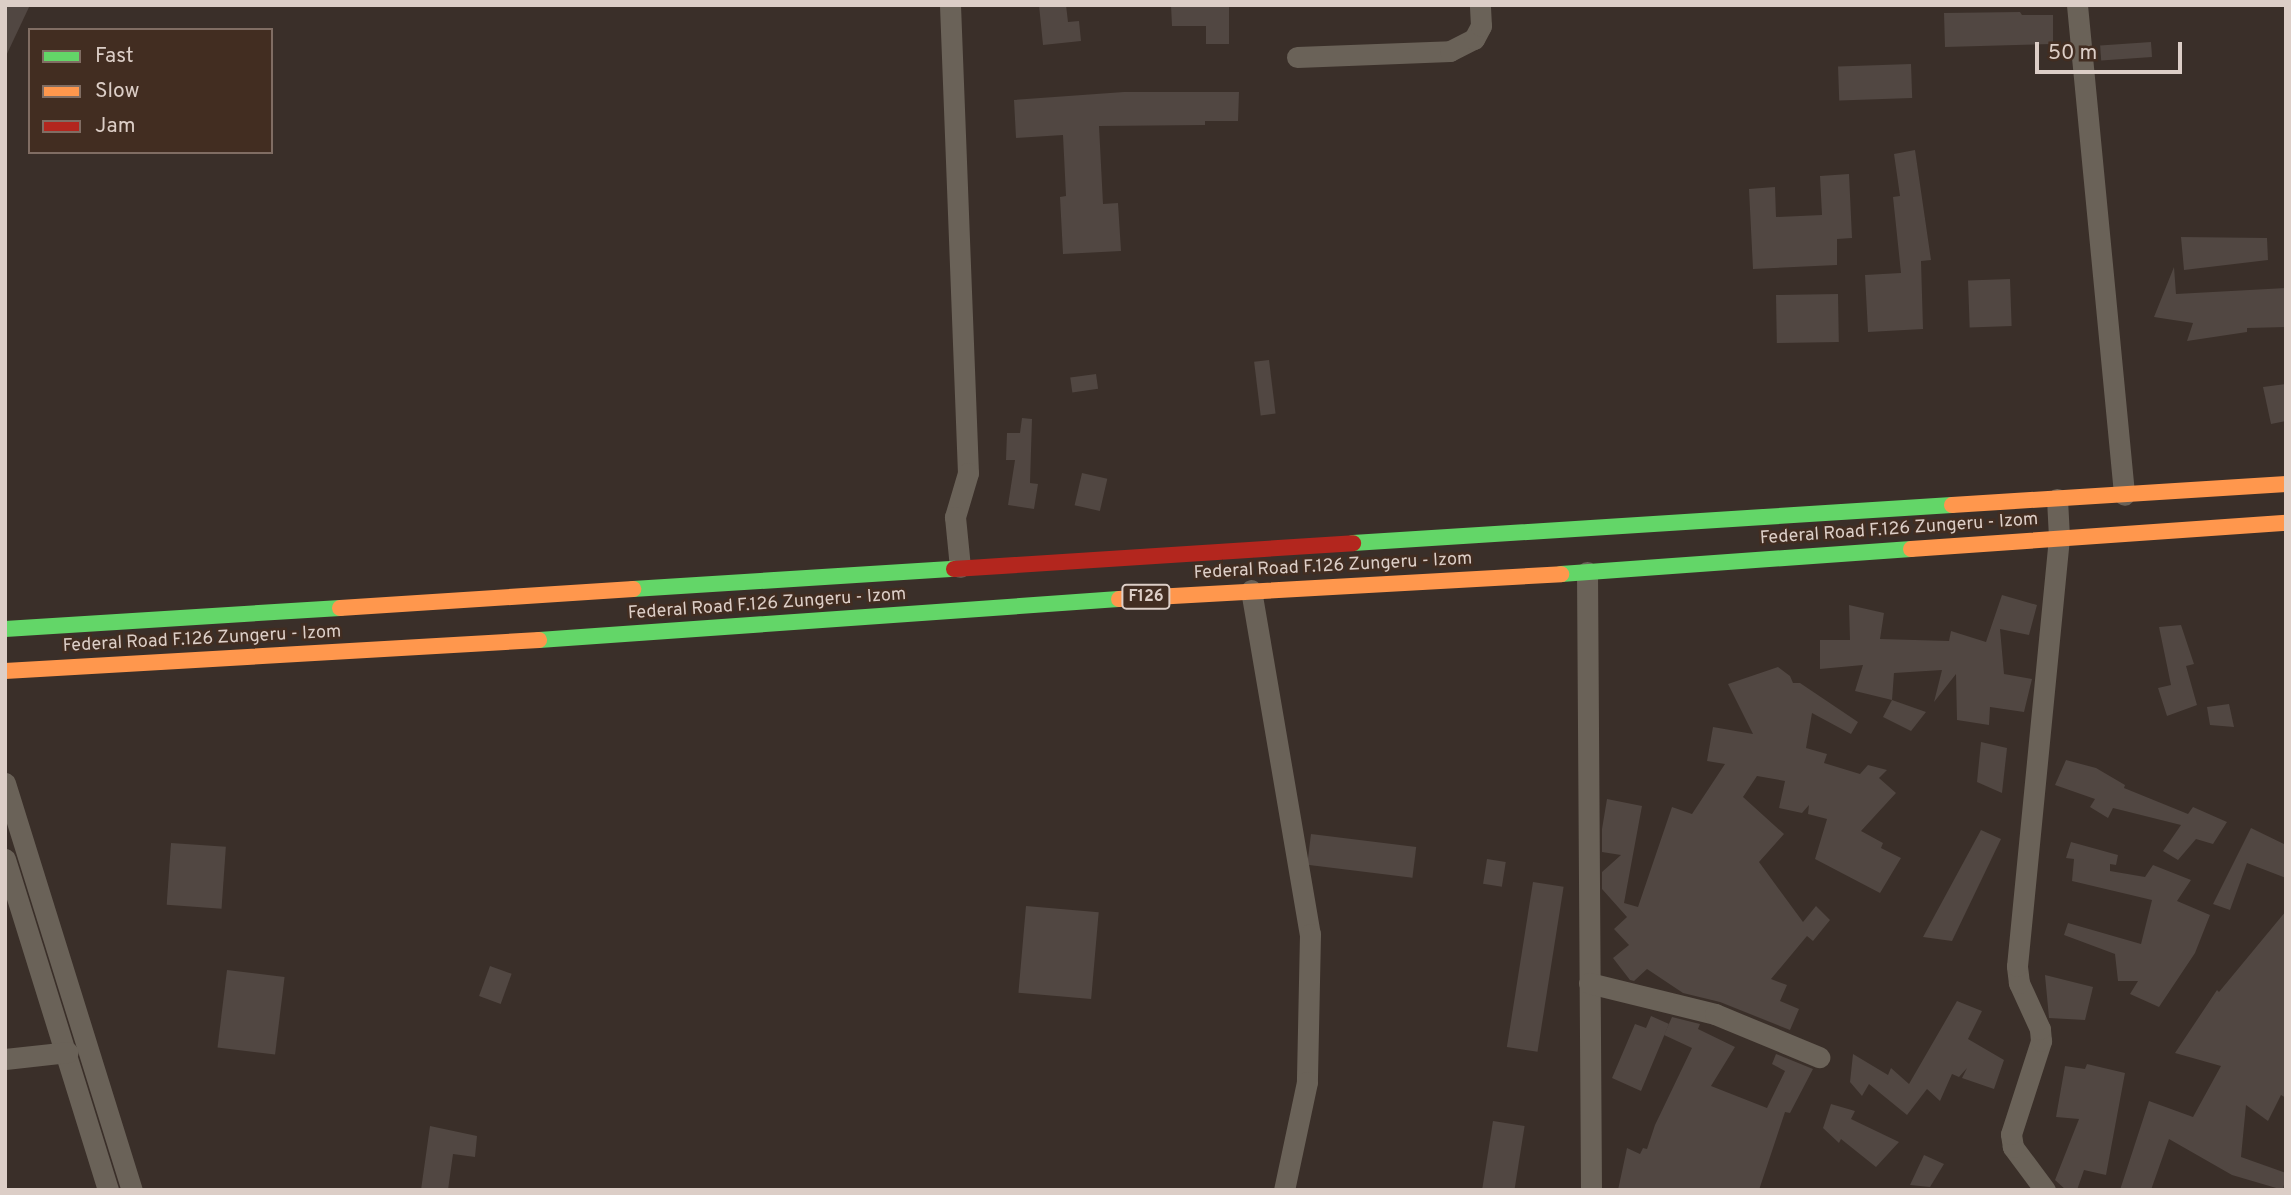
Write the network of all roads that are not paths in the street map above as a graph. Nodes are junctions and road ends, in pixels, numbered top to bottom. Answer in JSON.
{"nodes":[{"id":1,"x":950,"y":5,"type":"edge"},
{"id":2,"x":1480,"y":5,"type":"edge"},
{"id":3,"x":2084,"y":7,"type":"edge"},
{"id":4,"x":1297,"y":57,"type":"dead end"},
{"id":5,"x":2286,"y":484,"type":"edge"},
{"id":6,"x":2124,"y":495,"type":"junction"},
{"id":7,"x":2057,"y":499,"type":"junction"},
{"id":8,"x":2286,"y":523,"type":"edge"},
{"id":9,"x":2059,"y":537,"type":"junction"},
{"id":10,"x":960,"y":567,"type":"junction"},
{"id":11,"x":1587,"y":572,"type":"junction"},
{"id":12,"x":1251,"y":590,"type":"junction"},
{"id":13,"x":559,"y":592,"type":"junction"},
{"id":14,"x":563,"y":627,"type":"junction"},
{"id":15,"x":5,"y":629,"type":"edge"},
{"id":16,"x":5,"y":671,"type":"edge"},
{"id":17,"x":5,"y":783,"type":"edge"},
{"id":18,"x":5,"y":859,"type":"edge"},
{"id":19,"x":1589,"y":983,"type":"junction"},
{"id":20,"x":68,"y":1052,"type":"junction"},
{"id":21,"x":1819,"y":1057,"type":"dead end"},
{"id":22,"x":5,"y":1059,"type":"edge"},
{"id":23,"x":108,"y":1190,"type":"edge"},
{"id":24,"x":131,"y":1190,"type":"edge"},
{"id":25,"x":1284,"y":1190,"type":"edge"},
{"id":26,"x":1591,"y":1190,"type":"edge"},
{"id":27,"x":2045,"y":1190,"type":"edge"}],
"edges":[{"from":1,"to":10,"type":"street"},
{"from":2,"to":4,"type":"street"},
{"from":3,"to":6,"type":"street"},
{"from":5,"to":6,"type":"main road","name":"Federal Road F.126 Zungeru - Izom"},
{"from":6,"to":7,"type":"main road","name":"Federal Road F.126 Zungeru - Izom"},
{"from":7,"to":9,"type":"street"},
{"from":7,"to":10,"type":"main road","name":"Federal Road F.126 Zungeru - Izom"},
{"from":8,"to":9,"type":"main road","name":"Federal Road F.126 Zungeru - Izom","number":"F126"},
{"from":9,"to":11,"type":"main road","name":"Federal Road F.126 Zungeru - Izom","number":"F126"},
{"from":9,"to":27,"type":"street"},
{"from":10,"to":13,"type":"main road","name":"Federal Road F.126 Zungeru - Izom"},
{"from":11,"to":12,"type":"main road","name":"Federal Road F.126 Zungeru - Izom","number":"F126"},
{"from":11,"to":19,"type":"street"},
{"from":12,"to":14,"type":"main road","name":"Federal Road F.126 Zungeru - Izom","number":"F126"},
{"from":12,"to":25,"type":"street"},
{"from":13,"to":14,"type":"main road"},
{"from":13,"to":15,"type":"main road","name":"Federal Road F.126 Zungeru - Izom"},
{"from":14,"to":16,"type":"main road","name":"Federal Road F.126 Zungeru - Izom","number":"F126"},
{"from":17,"to":24,"type":"street"},
{"from":18,"to":20,"type":"street"},
{"from":19,"to":21,"type":"street"},
{"from":19,"to":26,"type":"street"},
{"from":20,"to":22,"type":"street"},
{"from":20,"to":23,"type":"street"}]}
